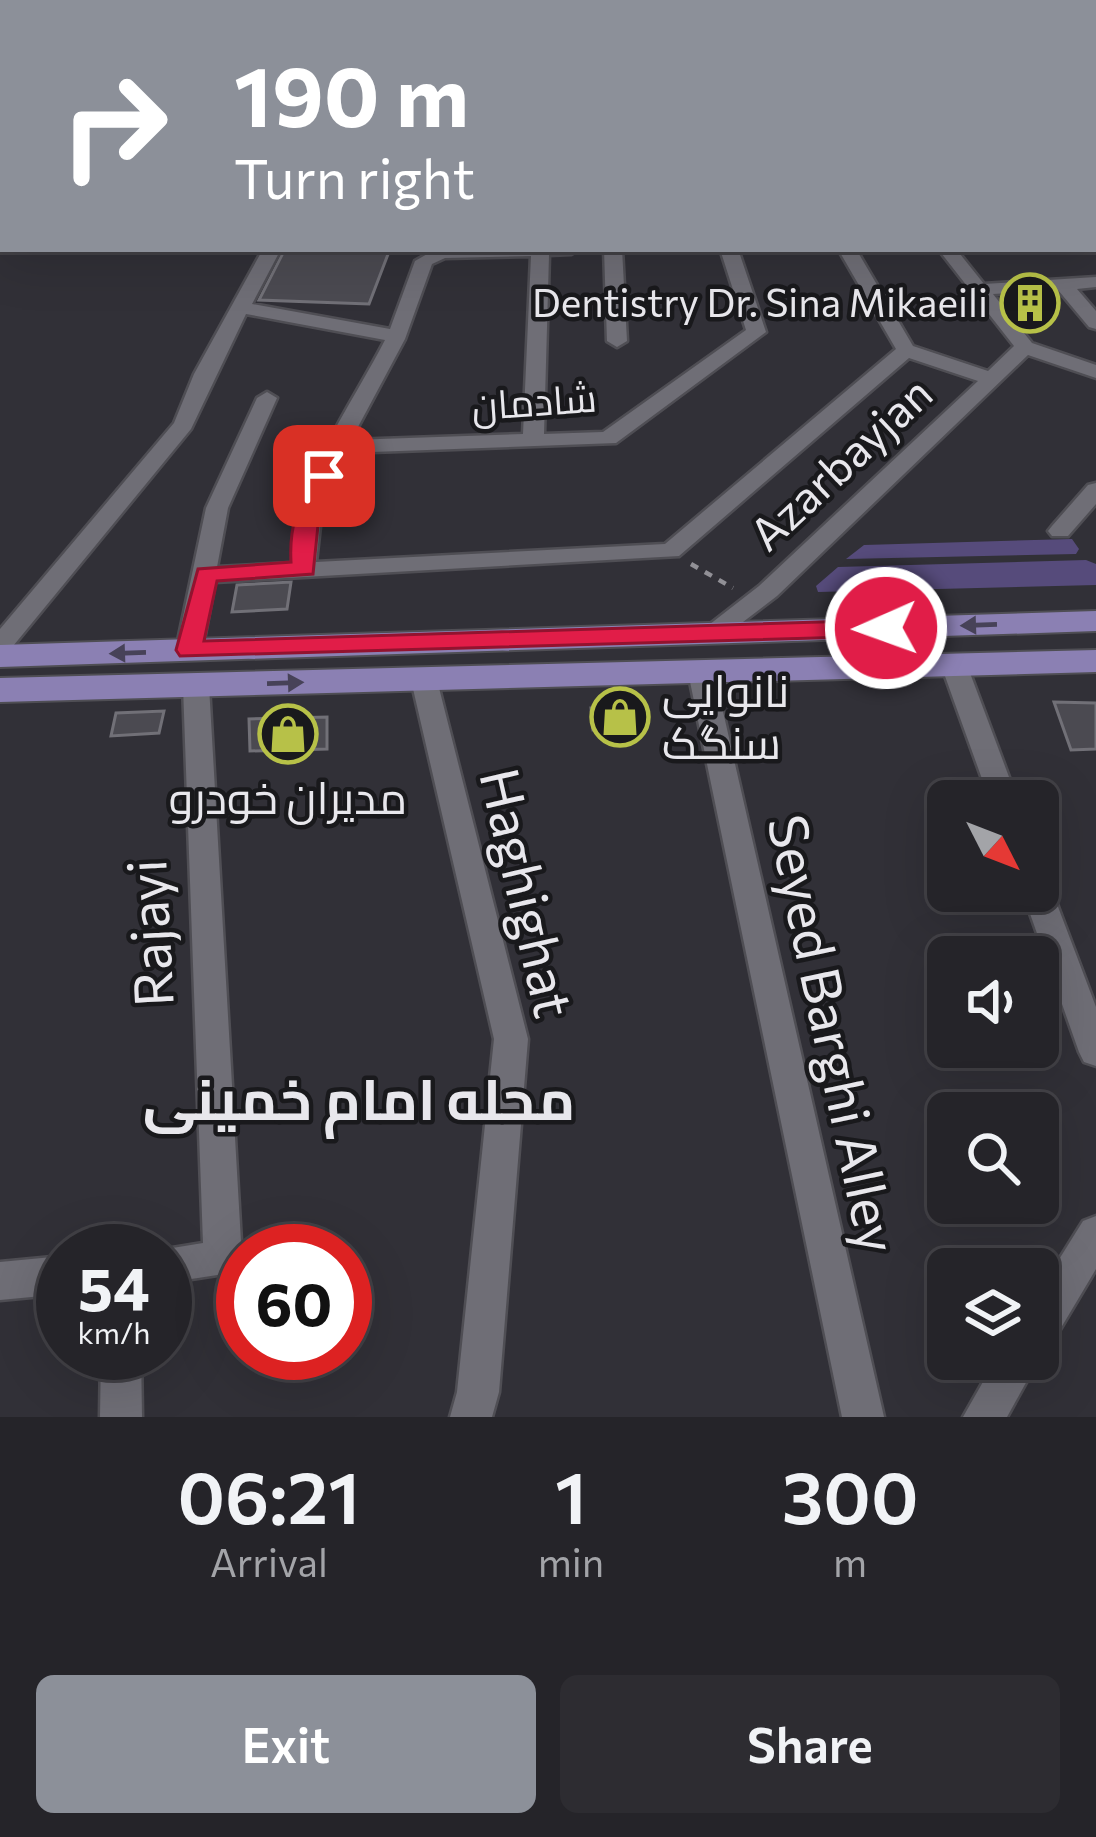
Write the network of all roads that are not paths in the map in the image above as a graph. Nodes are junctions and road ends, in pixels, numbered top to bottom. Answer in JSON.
{"nodes":[{"id":1,"x":847,"y":0,"type":"edge"},
{"id":2,"x":863,"y":0,"type":"edge"},
{"id":3,"x":270,"y":252,"type":"edge"},
{"id":4,"x":458,"y":252,"type":"edge"},
{"id":5,"x":526,"y":252,"type":"edge"},
{"id":6,"x":613,"y":252,"type":"edge"},
{"id":7,"x":730,"y":252,"type":"edge"},
{"id":8,"x":849,"y":252,"type":"edge"},
{"id":9,"x":948,"y":252,"type":"edge"},
{"id":10,"x":1096,"y":282,"type":"edge"},
{"id":11,"x":1063,"y":284,"type":"junction"},
{"id":12,"x":976,"y":290,"type":"junction"},
{"id":13,"x":239,"y":307,"type":"junction"},
{"id":14,"x":1096,"y":323,"type":"edge"},
{"id":15,"x":396,"y":336,"type":"junction"},
{"id":16,"x":617,"y":340,"type":"dead end"},
{"id":17,"x":1024,"y":347,"type":"junction"},
{"id":18,"x":906,"y":350,"type":"junction"},
{"id":19,"x":1096,"y":372,"type":"edge"},
{"id":20,"x":992,"y":379,"type":"junction"},
{"id":21,"x":267,"y":398,"type":"dead end"},
{"id":22,"x":533,"y":440,"type":"junction"},
{"id":23,"x":340,"y":447,"type":"junction"},
{"id":24,"x":1096,"y":490,"type":"edge"},
{"id":25,"x":1060,"y":531,"type":"dead end"},
{"id":26,"x":304,"y":569,"type":"junction"},
{"id":27,"x":206,"y":574,"type":"junction"},
{"id":28,"x":760,"y":595,"type":"junction"},
{"id":29,"x":1096,"y":621,"type":"edge"},
{"id":30,"x":1060,"y":622,"type":"junction"},
{"id":31,"x":799,"y":631,"type":"junction"},
{"id":32,"x":1096,"y":633,"type":"edge"},
{"id":33,"x":709,"y":635,"type":"junction"},
{"id":34,"x":0,"y":645,"type":"edge"},
{"id":35,"x":189,"y":650,"type":"junction"},
{"id":36,"x":0,"y":656,"type":"edge"},
{"id":37,"x":1096,"y":661,"type":"edge"},
{"id":38,"x":955,"y":665,"type":"junction"},
{"id":39,"x":701,"y":672,"type":"junction"},
{"id":40,"x":424,"y":680,"type":"junction"},
{"id":41,"x":196,"y":686,"type":"junction"},
{"id":42,"x":0,"y":690,"type":"edge"},
{"id":43,"x":996,"y":780,"type":"edge"},
{"id":44,"x":1045,"y":912,"type":"edge"},
{"id":45,"x":1096,"y":1052,"type":"edge"},
{"id":46,"x":1096,"y":1234,"type":"edge"},
{"id":47,"x":192,"y":1262,"type":"edge"},
{"id":48,"x":36,"y":1278,"type":"edge"},
{"id":49,"x":0,"y":1281,"type":"edge"},
{"id":50,"x":1059,"y":1294,"type":"edge"},
{"id":51,"x":121,"y":1380,"type":"edge"},
{"id":52,"x":1006,"y":1380,"type":"edge"},
{"id":53,"x":122,"y":1417,"type":"edge"},
{"id":54,"x":472,"y":1417,"type":"edge"},
{"id":55,"x":863,"y":1417,"type":"edge"},
{"id":56,"x":984,"y":1417,"type":"edge"}],
"edges":[{"from":1,"to":2,"type":"street"},
{"from":3,"to":13,"type":"street"},
{"from":4,"to":15,"type":"street"},
{"from":5,"to":22,"type":"street"},
{"from":6,"to":16,"type":"street"},
{"from":7,"to":22,"type":"street","name":"شادمان"},
{"from":8,"to":18,"type":"street"},
{"from":9,"to":12,"type":"street"},
{"from":10,"to":11,"type":"street"},
{"from":11,"to":12,"type":"street"},
{"from":11,"to":14,"type":"street"},
{"from":12,"to":17,"type":"street"},
{"from":13,"to":15,"type":"street"},
{"from":13,"to":34,"type":"street"},
{"from":15,"to":23,"type":"street"},
{"from":17,"to":19,"type":"street"},
{"from":17,"to":20,"type":"street","name":"Azarbayjan"},
{"from":18,"to":20,"type":"street"},
{"from":18,"to":26,"type":"street"},
{"from":20,"to":28,"type":"street","name":"Azarbayjan"},
{"from":21,"to":27,"type":"street"},
{"from":22,"to":23,"type":"street","name":"شادمان"},
{"from":23,"to":26,"type":"street"},
{"from":24,"to":25,"type":"street"},
{"from":26,"to":27,"type":"street"},
{"from":27,"to":35,"type":"street"},
{"from":28,"to":31,"type":"street"},
{"from":28,"to":33,"type":"street","name":"Azarbayjan"},
{"from":29,"to":30,"type":"main road"},
{"from":30,"to":31,"type":"main road","one_way":true},
{"from":30,"to":32,"type":"main road"},
{"from":31,"to":33,"type":"main road"},
{"from":33,"to":35,"type":"main road"},
{"from":35,"to":36,"type":"main road","one_way":true},
{"from":37,"to":38,"type":"main road"},
{"from":38,"to":39,"type":"main road"},
{"from":38,"to":43,"type":"street"},
{"from":39,"to":40,"type":"main road"},
{"from":39,"to":55,"type":"street","name":"Seyed Barghi Alley"},
{"from":41,"to":40,"type":"main road","one_way":true},
{"from":40,"to":54,"type":"street","name":"Haghighat"},
{"from":41,"to":42,"type":"main road"},
{"from":41,"to":47,"type":"street","name":"Rajayi"},
{"from":44,"to":45,"type":"street"},
{"from":46,"to":50,"type":"street"},
{"from":48,"to":49,"type":"street"},
{"from":51,"to":53,"type":"street"},
{"from":52,"to":56,"type":"street"}]}
